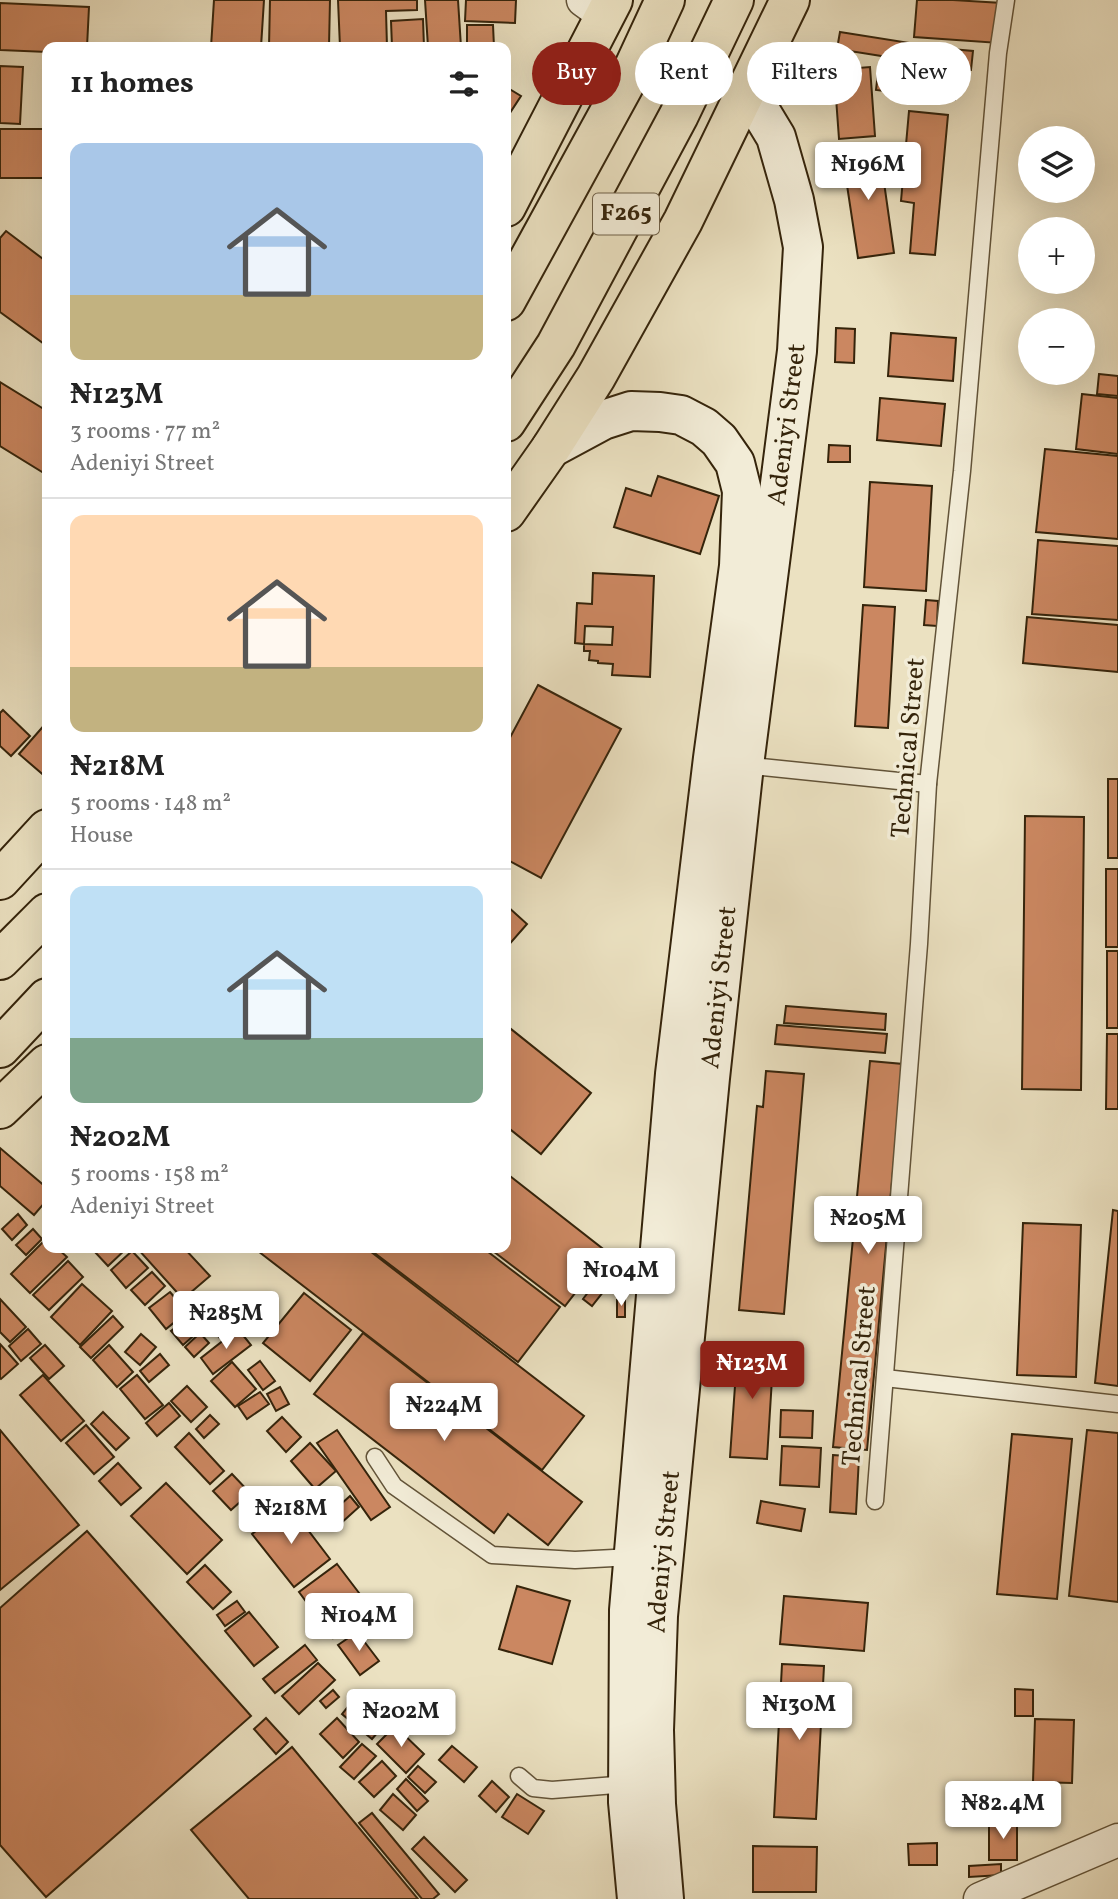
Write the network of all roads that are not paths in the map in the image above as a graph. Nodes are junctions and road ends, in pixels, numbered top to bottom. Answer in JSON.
{"nodes":[{"id":1,"x":665,"y":0,"type":"edge"},
{"id":2,"x":734,"y":0,"type":"edge"},
{"id":3,"x":790,"y":0,"type":"edge"},
{"id":4,"x":1006,"y":0,"type":"edge"},
{"id":5,"x":600,"y":5,"type":"edge"},
{"id":6,"x":770,"y":42,"type":"edge"},
{"id":7,"x":747,"y":89,"type":"edge"},
{"id":8,"x":757,"y":105,"type":"edge"},
{"id":9,"x":511,"y":196,"type":"edge"},
{"id":10,"x":511,"y":293,"type":"edge"},
{"id":11,"x":511,"y":414,"type":"edge"},
{"id":12,"x":551,"y":448,"type":"junction"},
{"id":13,"x":511,"y":505,"type":"edge"},
{"id":14,"x":728,"y":762,"type":"junction"},
{"id":15,"x":928,"y":784,"type":"junction"},
{"id":16,"x":42,"y":834,"type":"edge"},
{"id":17,"x":0,"y":880,"type":"edge"},
{"id":18,"x":42,"y":918,"type":"edge"},
{"id":19,"x":0,"y":960,"type":"edge"},
{"id":20,"x":42,"y":1003,"type":"edge"},
{"id":21,"x":0,"y":1048,"type":"edge"},
{"id":22,"x":42,"y":1069,"type":"edge"},
{"id":23,"x":0,"y":1109,"type":"edge"},
{"id":24,"x":884,"y":1378,"type":"junction"},
{"id":25,"x":1118,"y":1404,"type":"edge"},
{"id":26,"x":375,"y":1457,"type":"dead end"},
{"id":27,"x":874,"y":1502,"type":"dead end"},
{"id":28,"x":633,"y":1557,"type":"junction"},
{"id":29,"x":519,"y":1776,"type":"dead end"},
{"id":30,"x":628,"y":1784,"type":"junction"},
{"id":31,"x":1118,"y":1840,"type":"edge"},
{"id":32,"x":637,"y":1899,"type":"edge"},
{"id":33,"x":664,"y":1899,"type":"edge"},
{"id":34,"x":980,"y":1899,"type":"edge"}],
"edges":[{"from":1,"to":10,"type":"main road","number":"F265"},
{"from":2,"to":11,"type":"main road","number":"F265"},
{"from":3,"to":6,"type":"main road"},
{"from":4,"to":15,"type":"lane","name":"Technical Street"},
{"from":5,"to":9,"type":"main road"},
{"from":7,"to":12,"type":"main road"},
{"from":8,"to":14,"type":"street","name":"Adeniyi Street"},
{"from":12,"to":13,"type":"main road"},
{"from":12,"to":14,"type":"street","name":"Adeniyi Street"},
{"from":14,"to":15,"type":"lane"},
{"from":14,"to":28,"type":"street","name":"Adeniyi Street"},
{"from":14,"to":33,"type":"street","name":"Adeniyi Street"},
{"from":15,"to":24,"type":"lane","name":"Technical Street"},
{"from":16,"to":17,"type":"main road"},
{"from":18,"to":19,"type":"main road"},
{"from":20,"to":21,"type":"main road"},
{"from":22,"to":23,"type":"main road"},
{"from":24,"to":25,"type":"lane"},
{"from":24,"to":27,"type":"lane","name":"Technical Street"},
{"from":26,"to":28,"type":"lane"},
{"from":28,"to":30,"type":"street","name":"Adeniyi Street"},
{"from":29,"to":30,"type":"lane"},
{"from":30,"to":32,"type":"street","name":"Adeniyi Street"},
{"from":31,"to":34,"type":"street"}]}
